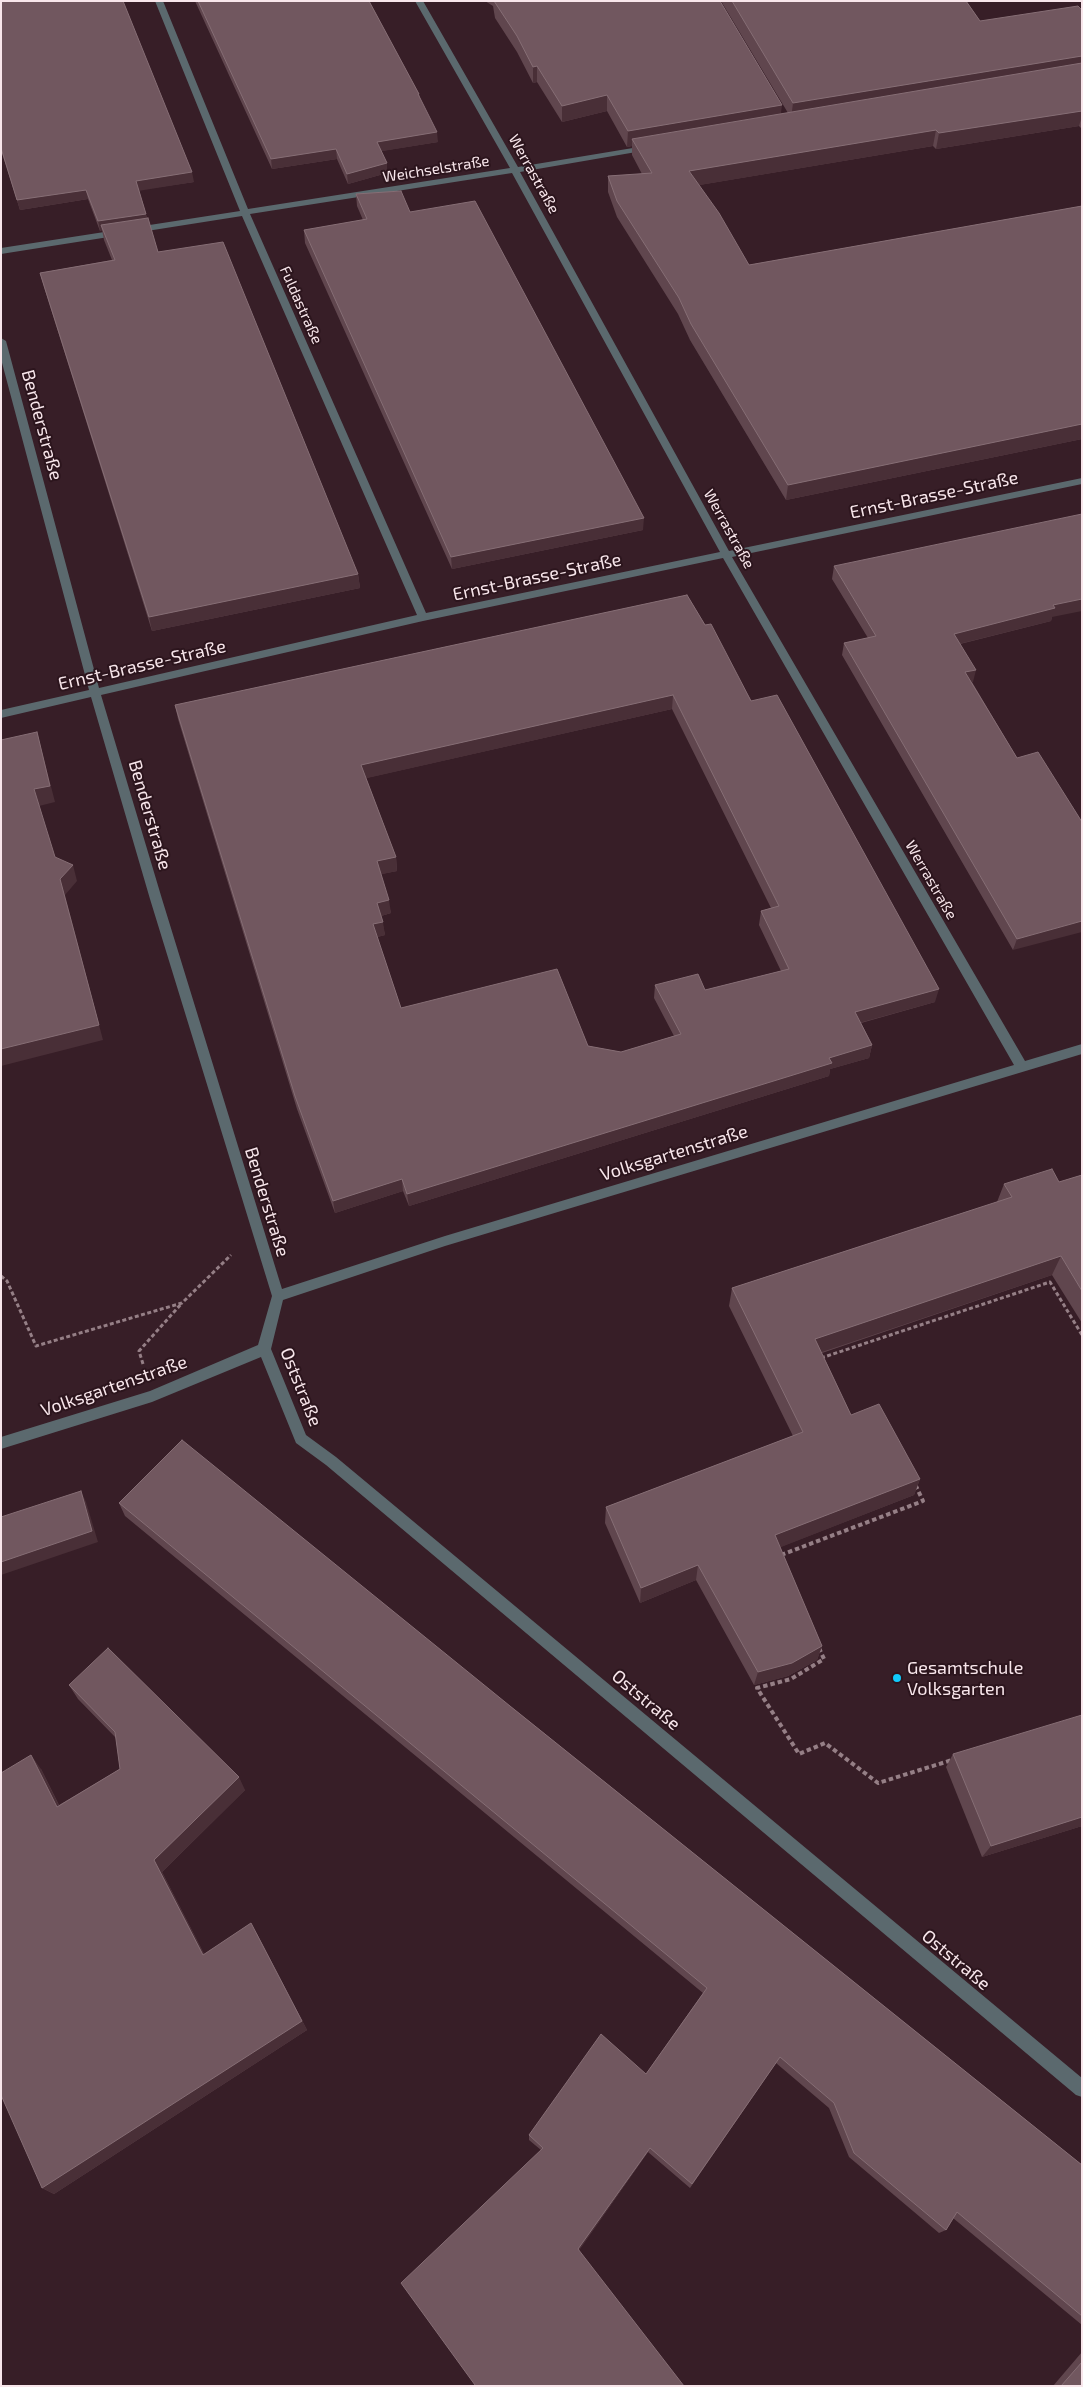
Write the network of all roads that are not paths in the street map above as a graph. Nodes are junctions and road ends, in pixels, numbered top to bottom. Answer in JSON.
{"nodes":[{"id":1,"x":159,"y":1,"type":"edge"},
{"id":2,"x":419,"y":1,"type":"edge"},
{"id":3,"x":661,"y":144,"type":"edge"},
{"id":4,"x":515,"y":170,"type":"junction"},
{"id":5,"x":245,"y":212,"type":"junction"},
{"id":6,"x":1,"y":251,"type":"edge"},
{"id":7,"x":1,"y":341,"type":"edge"},
{"id":8,"x":1082,"y":481,"type":"edge"},
{"id":9,"x":726,"y":554,"type":"junction"},
{"id":10,"x":422,"y":617,"type":"junction"},
{"id":11,"x":95,"y":692,"type":"junction"},
{"id":12,"x":1,"y":714,"type":"edge"},
{"id":13,"x":1082,"y":1049,"type":"edge"},
{"id":14,"x":1022,"y":1067,"type":"junction"},
{"id":15,"x":278,"y":1296,"type":"junction"},
{"id":16,"x":264,"y":1349,"type":"junction"},
{"id":17,"x":1,"y":1443,"type":"edge"},
{"id":18,"x":1082,"y":2089,"type":"edge"}],
"edges":[{"from":1,"to":5,"type":"street","name":"Fuldastraße"},
{"from":2,"to":4,"type":"street","name":"Werrastraße"},
{"from":3,"to":4,"type":"street","name":"Weichselstraße"},
{"from":4,"to":5,"type":"street","name":"Weichselstraße"},
{"from":4,"to":9,"type":"street","name":"Werrastraße"},
{"from":5,"to":6,"type":"street","name":"Weichselstraße"},
{"from":5,"to":10,"type":"street","name":"Fuldastraße"},
{"from":7,"to":11,"type":"street","name":"Benderstraße"},
{"from":8,"to":9,"type":"street","name":"Ernst-Brasse-Straße"},
{"from":9,"to":10,"type":"street","name":"Ernst-Brasse-Straße"},
{"from":9,"to":14,"type":"street","name":"Werrastraße"},
{"from":10,"to":11,"type":"street","name":"Ernst-Brasse-Straße"},
{"from":11,"to":12,"type":"street","name":"Ernst-Brasse-Straße"},
{"from":11,"to":15,"type":"street","name":"Benderstraße"},
{"from":13,"to":14,"type":"street","name":"Volksgartenstraße"},
{"from":14,"to":15,"type":"street","name":"Volksgartenstraße"},
{"from":15,"to":16,"type":"street","name":"Oststraße"},
{"from":16,"to":17,"type":"street","name":"Volksgartenstraße"},
{"from":16,"to":18,"type":"street","name":"Oststraße"}]}
